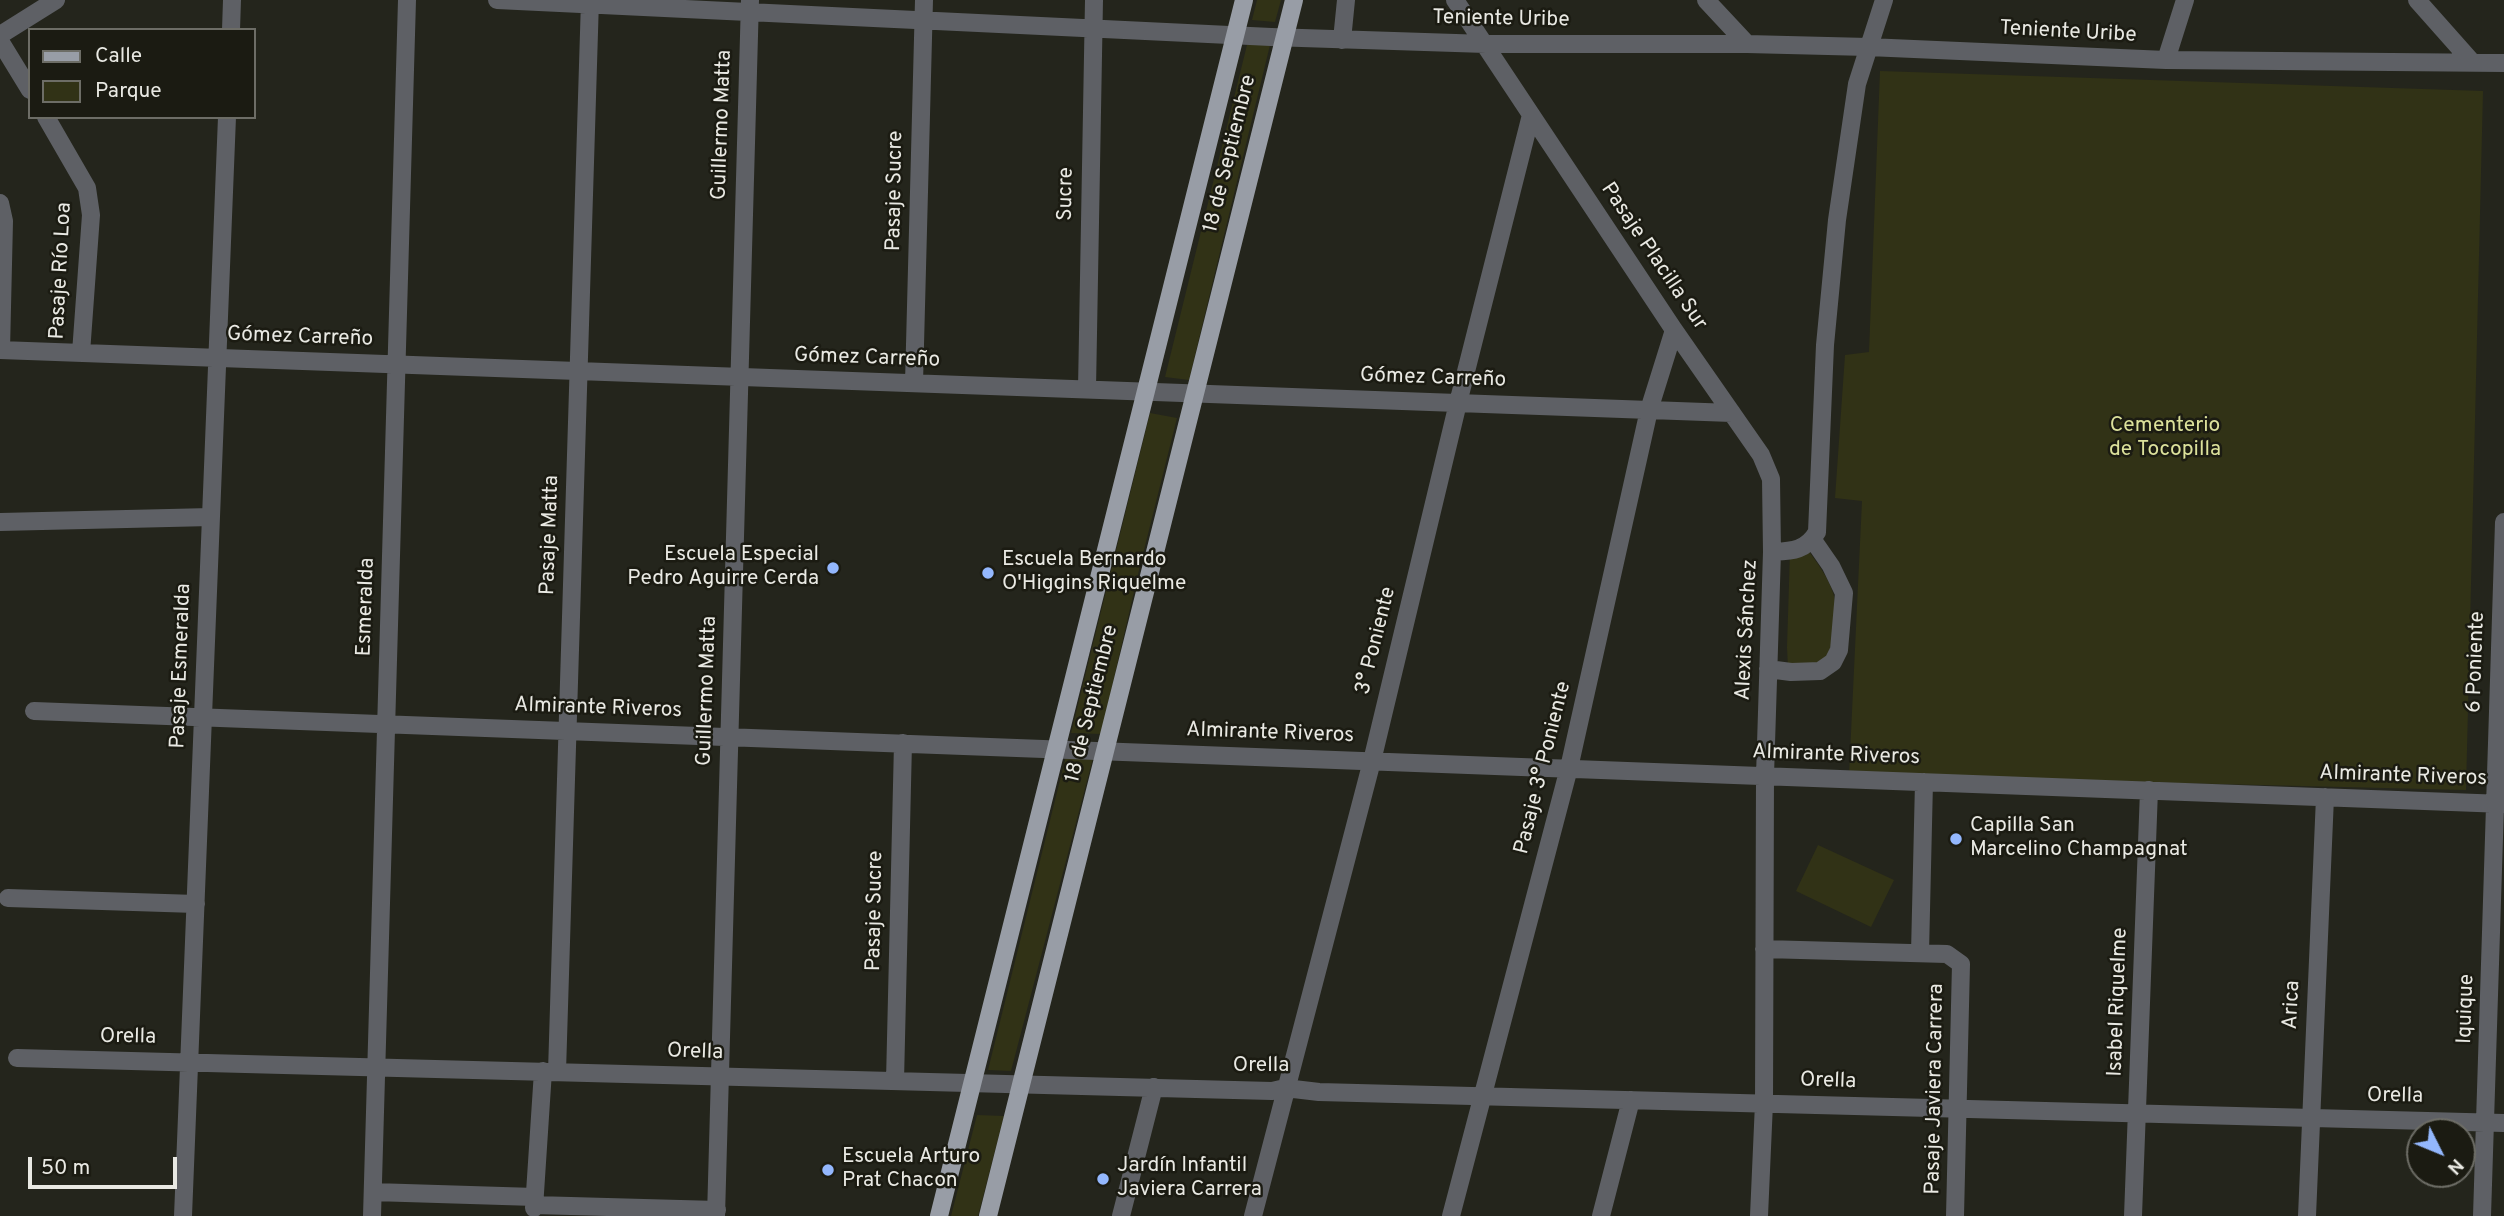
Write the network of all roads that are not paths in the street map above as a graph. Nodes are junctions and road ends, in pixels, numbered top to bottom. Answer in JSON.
{"nodes":[{"id":1,"x":56,"y":0,"type":"edge"},
{"id":2,"x":232,"y":0,"type":"edge"},
{"id":3,"x":407,"y":0,"type":"edge"},
{"id":4,"x":497,"y":0,"type":"edge"},
{"id":5,"x":924,"y":0,"type":"edge"},
{"id":6,"x":1094,"y":0,"type":"edge"},
{"id":7,"x":1244,"y":0,"type":"edge"},
{"id":8,"x":1294,"y":0,"type":"edge"},
{"id":9,"x":1346,"y":0,"type":"edge"},
{"id":10,"x":1455,"y":0,"type":"edge"},
{"id":11,"x":1706,"y":0,"type":"edge"},
{"id":12,"x":1884,"y":0,"type":"edge"},
{"id":13,"x":2185,"y":0,"type":"edge"},
{"id":14,"x":2417,"y":0,"type":"edge"},
{"id":15,"x":590,"y":2,"type":"edge"},
{"id":16,"x":749,"y":6,"type":"edge"},
{"id":17,"x":923,"y":20,"type":"junction"},
{"id":18,"x":231,"y":28,"type":"edge"},
{"id":19,"x":1092,"y":28,"type":"junction"},
{"id":20,"x":0,"y":34,"type":"edge"},
{"id":21,"x":1236,"y":35,"type":"junction"},
{"id":22,"x":1284,"y":37,"type":"junction"},
{"id":23,"x":1342,"y":40,"type":"junction"},
{"id":24,"x":0,"y":41,"type":"edge"},
{"id":25,"x":1486,"y":44,"type":"junction"},
{"id":26,"x":1747,"y":44,"type":"junction"},
{"id":27,"x":1868,"y":47,"type":"junction"},
{"id":28,"x":2166,"y":60,"type":"junction"},
{"id":29,"x":2472,"y":62,"type":"junction"},
{"id":30,"x":2504,"y":63,"type":"edge"},
{"id":31,"x":28,"y":87,"type":"edge"},
{"id":32,"x":1531,"y":116,"type":"junction"},
{"id":33,"x":47,"y":119,"type":"edge"},
{"id":34,"x":227,"y":119,"type":"edge"},
{"id":35,"x":0,"y":203,"type":"edge"},
{"id":36,"x":1674,"y":330,"type":"junction"},
{"id":37,"x":0,"y":350,"type":"edge"},
{"id":38,"x":81,"y":353,"type":"junction"},
{"id":39,"x":218,"y":358,"type":"junction"},
{"id":40,"x":397,"y":364,"type":"junction"},
{"id":41,"x":579,"y":371,"type":"junction"},
{"id":42,"x":739,"y":377,"type":"junction"},
{"id":43,"x":914,"y":383,"type":"junction"},
{"id":44,"x":1087,"y":389,"type":"junction"},
{"id":45,"x":1146,"y":391,"type":"junction"},
{"id":46,"x":1195,"y":393,"type":"junction"},
{"id":47,"x":1458,"y":403,"type":"junction"},
{"id":48,"x":1649,"y":410,"type":"junction"},
{"id":49,"x":1732,"y":412,"type":"junction"},
{"id":50,"x":211,"y":517,"type":"junction"},
{"id":51,"x":0,"y":522,"type":"edge"},
{"id":52,"x":2504,"y":522,"type":"edge"},
{"id":53,"x":1813,"y":540,"type":"junction"},
{"id":54,"x":1772,"y":552,"type":"junction"},
{"id":55,"x":1768,"y":669,"type":"junction"},
{"id":56,"x":34,"y":711,"type":"dead end"},
{"id":57,"x":203,"y":717,"type":"junction"},
{"id":58,"x":387,"y":724,"type":"junction"},
{"id":59,"x":567,"y":731,"type":"junction"},
{"id":60,"x":729,"y":737,"type":"junction"},
{"id":61,"x":903,"y":743,"type":"junction"},
{"id":62,"x":1058,"y":749,"type":"junction"},
{"id":63,"x":1107,"y":751,"type":"junction"},
{"id":64,"x":1372,"y":761,"type":"junction"},
{"id":65,"x":1569,"y":768,"type":"junction"},
{"id":66,"x":1765,"y":776,"type":"junction"},
{"id":67,"x":1924,"y":782,"type":"junction"},
{"id":68,"x":2150,"y":790,"type":"junction"},
{"id":69,"x":2325,"y":797,"type":"junction"},
{"id":70,"x":2500,"y":804,"type":"edge"},
{"id":71,"x":8,"y":898,"type":"dead end"},
{"id":72,"x":196,"y":904,"type":"junction"},
{"id":73,"x":1764,"y":948,"type":"junction"},
{"id":74,"x":1920,"y":953,"type":"junction"},
{"id":75,"x":17,"y":1058,"type":"dead end"},
{"id":76,"x":189,"y":1062,"type":"junction"},
{"id":77,"x":377,"y":1067,"type":"junction"},
{"id":78,"x":550,"y":1072,"type":"junction"},
{"id":79,"x":720,"y":1076,"type":"junction"},
{"id":80,"x":895,"y":1080,"type":"junction"},
{"id":81,"x":972,"y":1083,"type":"junction"},
{"id":82,"x":1021,"y":1084,"type":"junction"},
{"id":83,"x":1154,"y":1087,"type":"junction"},
{"id":84,"x":1285,"y":1088,"type":"junction"},
{"id":85,"x":1482,"y":1096,"type":"junction"},
{"id":86,"x":1631,"y":1100,"type":"junction"},
{"id":87,"x":1763,"y":1103,"type":"junction"},
{"id":88,"x":1959,"y":1108,"type":"junction"},
{"id":89,"x":2138,"y":1113,"type":"junction"},
{"id":90,"x":2311,"y":1118,"type":"junction"},
{"id":91,"x":2485,"y":1122,"type":"junction"},
{"id":92,"x":2504,"y":1123,"type":"edge"},
{"id":93,"x":373,"y":1192,"type":"junction"},
{"id":94,"x":534,"y":1206,"type":"edge"},
{"id":95,"x":592,"y":1211,"type":"edge"},
{"id":96,"x":716,"y":1213,"type":"edge"},
{"id":97,"x":183,"y":1216,"type":"edge"},
{"id":98,"x":372,"y":1216,"type":"edge"},
{"id":99,"x":939,"y":1216,"type":"edge"},
{"id":100,"x":988,"y":1216,"type":"edge"},
{"id":101,"x":1121,"y":1216,"type":"edge"},
{"id":102,"x":1253,"y":1216,"type":"edge"},
{"id":103,"x":1451,"y":1216,"type":"edge"},
{"id":104,"x":1601,"y":1216,"type":"edge"},
{"id":105,"x":1759,"y":1216,"type":"edge"},
{"id":106,"x":1955,"y":1216,"type":"edge"},
{"id":107,"x":2133,"y":1216,"type":"edge"},
{"id":108,"x":2307,"y":1216,"type":"edge"},
{"id":109,"x":2482,"y":1216,"type":"edge"}],
"edges":[{"from":1,"to":20,"type":"street"},
{"from":2,"to":18,"type":"street"},
{"from":3,"to":40,"type":"street","name":"Esmeralda"},
{"from":4,"to":15,"type":"street","name":"Teniente Uribe"},
{"from":5,"to":17,"type":"street","name":"Pasaje Sucre"},
{"from":6,"to":19,"type":"street","name":"Sucre"},
{"from":7,"to":21,"type":"main road","name":"18 de Septiembre"},
{"from":8,"to":22,"type":"main road","name":"18 de Septiembre"},
{"from":9,"to":23,"type":"street"},
{"from":10,"to":25,"type":"street","name":"Pasaje Placilla Sur"},
{"from":11,"to":26,"type":"street"},
{"from":12,"to":27,"type":"street"},
{"from":13,"to":28,"type":"street"},
{"from":14,"to":29,"type":"street"},
{"from":15,"to":16,"type":"street","name":"Teniente Uribe"},
{"from":15,"to":41,"type":"street","name":"Pasaje Matta"},
{"from":16,"to":17,"type":"street","name":"Teniente Uribe"},
{"from":16,"to":42,"type":"street","name":"Guillermo Matta"},
{"from":17,"to":19,"type":"street","name":"Teniente Uribe"},
{"from":17,"to":43,"type":"street","name":"Pasaje Sucre"},
{"from":19,"to":21,"type":"street","name":"Teniente Uribe"},
{"from":19,"to":44,"type":"street","name":"Sucre"},
{"from":21,"to":22,"type":"street","name":"Teniente Uribe"},
{"from":21,"to":45,"type":"main road","name":"18 de Septiembre"},
{"from":22,"to":23,"type":"street","name":"Teniente Uribe"},
{"from":22,"to":46,"type":"main road","name":"18 de Septiembre"},
{"from":23,"to":25,"type":"street","name":"Teniente Uribe"},
{"from":24,"to":31,"type":"street"},
{"from":25,"to":26,"type":"street","name":"Teniente Uribe"},
{"from":25,"to":32,"type":"street","name":"Pasaje Placilla Sur"},
{"from":26,"to":27,"type":"street","name":"Teniente Uribe"},
{"from":27,"to":28,"type":"street","name":"Teniente Uribe"},
{"from":27,"to":53,"type":"street"},
{"from":28,"to":29,"type":"street","name":"Teniente Uribe"},
{"from":29,"to":30,"type":"street","name":"Teniente Uribe"},
{"from":32,"to":36,"type":"street","name":"Pasaje Placilla Sur"},
{"from":32,"to":47,"type":"street","name":"3° Poniente"},
{"from":33,"to":38,"type":"street","name":"Pasaje Río Loa"},
{"from":34,"to":39,"type":"street","name":"Pasaje Esmeralda"},
{"from":35,"to":37,"type":"street"},
{"from":36,"to":48,"type":"street","name":"Pasaje 3° Poniente"},
{"from":36,"to":49,"type":"street","name":"Pasaje Placilla Sur"},
{"from":37,"to":38,"type":"street","name":"Gómez Carreño"},
{"from":38,"to":39,"type":"street","name":"Gómez Carreño"},
{"from":39,"to":40,"type":"street","name":"Gómez Carreño"},
{"from":39,"to":50,"type":"street","name":"Pasaje Esmeralda"},
{"from":40,"to":41,"type":"street","name":"Gómez Carreño"},
{"from":40,"to":58,"type":"street","name":"Esmeralda"},
{"from":41,"to":42,"type":"street","name":"Gómez Carreño"},
{"from":41,"to":59,"type":"street","name":"Pasaje Matta"},
{"from":42,"to":43,"type":"street","name":"Gómez Carreño"},
{"from":42,"to":60,"type":"street","name":"Guillermo Matta"},
{"from":43,"to":44,"type":"street","name":"Gómez Carreño"},
{"from":44,"to":45,"type":"street","name":"Gómez Carreño"},
{"from":45,"to":46,"type":"street","name":"Gómez Carreño"},
{"from":45,"to":62,"type":"main road","name":"18 de Septiembre"},
{"from":46,"to":47,"type":"street","name":"Gómez Carreño"},
{"from":46,"to":63,"type":"main road","name":"18 de Septiembre"},
{"from":47,"to":48,"type":"street","name":"Gómez Carreño"},
{"from":47,"to":64,"type":"street","name":"3° Poniente"},
{"from":48,"to":49,"type":"street","name":"Gómez Carreño"},
{"from":48,"to":65,"type":"street","name":"Pasaje 3° Poniente"},
{"from":49,"to":54,"type":"street","name":"Pasaje Placilla Sur"},
{"from":50,"to":51,"type":"street"},
{"from":50,"to":57,"type":"street","name":"Pasaje Esmeralda"},
{"from":52,"to":70,"type":"street","name":"6 Poniente"},
{"from":53,"to":54,"type":"street","name":"Alexis Sánchez"},
{"from":53,"to":55,"type":"street"},
{"from":54,"to":55,"type":"street","name":"Alexis Sánchez"},
{"from":55,"to":66,"type":"street","name":"Alexis Sánchez"},
{"from":56,"to":57,"type":"street","name":"Almirante Riveros"},
{"from":57,"to":58,"type":"street","name":"Almirante Riveros"},
{"from":57,"to":72,"type":"street","name":"Pasaje Esmeralda"},
{"from":58,"to":59,"type":"street","name":"Almirante Riveros"},
{"from":58,"to":77,"type":"street","name":"Esmeralda"},
{"from":59,"to":60,"type":"street","name":"Almirante Riveros"},
{"from":59,"to":78,"type":"street","name":"Pasaje Matta"},
{"from":60,"to":61,"type":"street","name":"Almirante Riveros"},
{"from":60,"to":79,"type":"street","name":"Guillermo Matta"},
{"from":61,"to":62,"type":"street","name":"Almirante Riveros"},
{"from":61,"to":80,"type":"street","name":"Pasaje Sucre"},
{"from":62,"to":63,"type":"street","name":"Almirante Riveros"},
{"from":62,"to":81,"type":"main road","name":"18 de Septiembre"},
{"from":63,"to":64,"type":"street","name":"Almirante Riveros"},
{"from":63,"to":82,"type":"main road","name":"18 de Septiembre"},
{"from":64,"to":65,"type":"street","name":"Almirante Riveros"},
{"from":64,"to":84,"type":"street","name":"3° Poniente"},
{"from":65,"to":66,"type":"street","name":"Almirante Riveros"},
{"from":65,"to":85,"type":"street","name":"Pasaje 3° Poniente"},
{"from":66,"to":67,"type":"street","name":"Almirante Riveros"},
{"from":66,"to":73,"type":"street","name":"Alexis Sánchez"},
{"from":67,"to":68,"type":"street","name":"Almirante Riveros"},
{"from":67,"to":74,"type":"street","name":"Pasaje Javiera Carrera"},
{"from":68,"to":69,"type":"street","name":"Almirante Riveros"},
{"from":68,"to":89,"type":"street","name":"Isabel Riquelme"},
{"from":69,"to":70,"type":"street","name":"Almirante Riveros"},
{"from":69,"to":90,"type":"street","name":"Arica"},
{"from":70,"to":91,"type":"street","name":"Iquique"},
{"from":71,"to":72,"type":"street"},
{"from":72,"to":76,"type":"street","name":"Pasaje Esmeralda"},
{"from":73,"to":74,"type":"street"},
{"from":73,"to":87,"type":"street","name":"Alexis Sánchez"},
{"from":74,"to":88,"type":"street","name":"Pasaje Javiera Carrera"},
{"from":75,"to":76,"type":"street","name":"Orella"},
{"from":76,"to":77,"type":"street","name":"Orella"},
{"from":76,"to":97,"type":"street","name":"Pasaje Esmeralda"},
{"from":77,"to":78,"type":"street","name":"Orella"},
{"from":77,"to":93,"type":"street","name":"Esmeralda"},
{"from":78,"to":79,"type":"street","name":"Orella"},
{"from":78,"to":94,"type":"street","name":"Pasaje Matta"},
{"from":79,"to":80,"type":"street","name":"Orella"},
{"from":79,"to":96,"type":"street","name":"Guillermo Matta"},
{"from":80,"to":81,"type":"street","name":"Orella"},
{"from":81,"to":82,"type":"street","name":"Orella"},
{"from":81,"to":99,"type":"main road","name":"18 de Septiembre"},
{"from":82,"to":83,"type":"street","name":"Orella"},
{"from":82,"to":100,"type":"main road","name":"18 de Septiembre"},
{"from":83,"to":84,"type":"street","name":"Orella"},
{"from":83,"to":101,"type":"street"},
{"from":84,"to":85,"type":"street","name":"Orella"},
{"from":84,"to":102,"type":"street","name":"3° Poniente"},
{"from":85,"to":86,"type":"street","name":"Orella"},
{"from":85,"to":103,"type":"street","name":"Pasaje 3° Poniente"},
{"from":86,"to":87,"type":"street","name":"Orella"},
{"from":86,"to":104,"type":"street"},
{"from":87,"to":88,"type":"street","name":"Orella"},
{"from":87,"to":105,"type":"street","name":"Alexis Sánchez"},
{"from":88,"to":89,"type":"street","name":"Orella"},
{"from":88,"to":106,"type":"street","name":"Pasaje Javiera Carrera"},
{"from":89,"to":90,"type":"street","name":"Orella"},
{"from":89,"to":107,"type":"street","name":"Isabel Riquelme"},
{"from":90,"to":91,"type":"street","name":"Orella"},
{"from":90,"to":108,"type":"street","name":"Arica"},
{"from":91,"to":92,"type":"street","name":"Orella"},
{"from":91,"to":109,"type":"street","name":"Iquique"},
{"from":93,"to":94,"type":"street"},
{"from":93,"to":98,"type":"street","name":"Esmeralda"},
{"from":94,"to":95,"type":"street"},
{"from":95,"to":96,"type":"street"}]}
